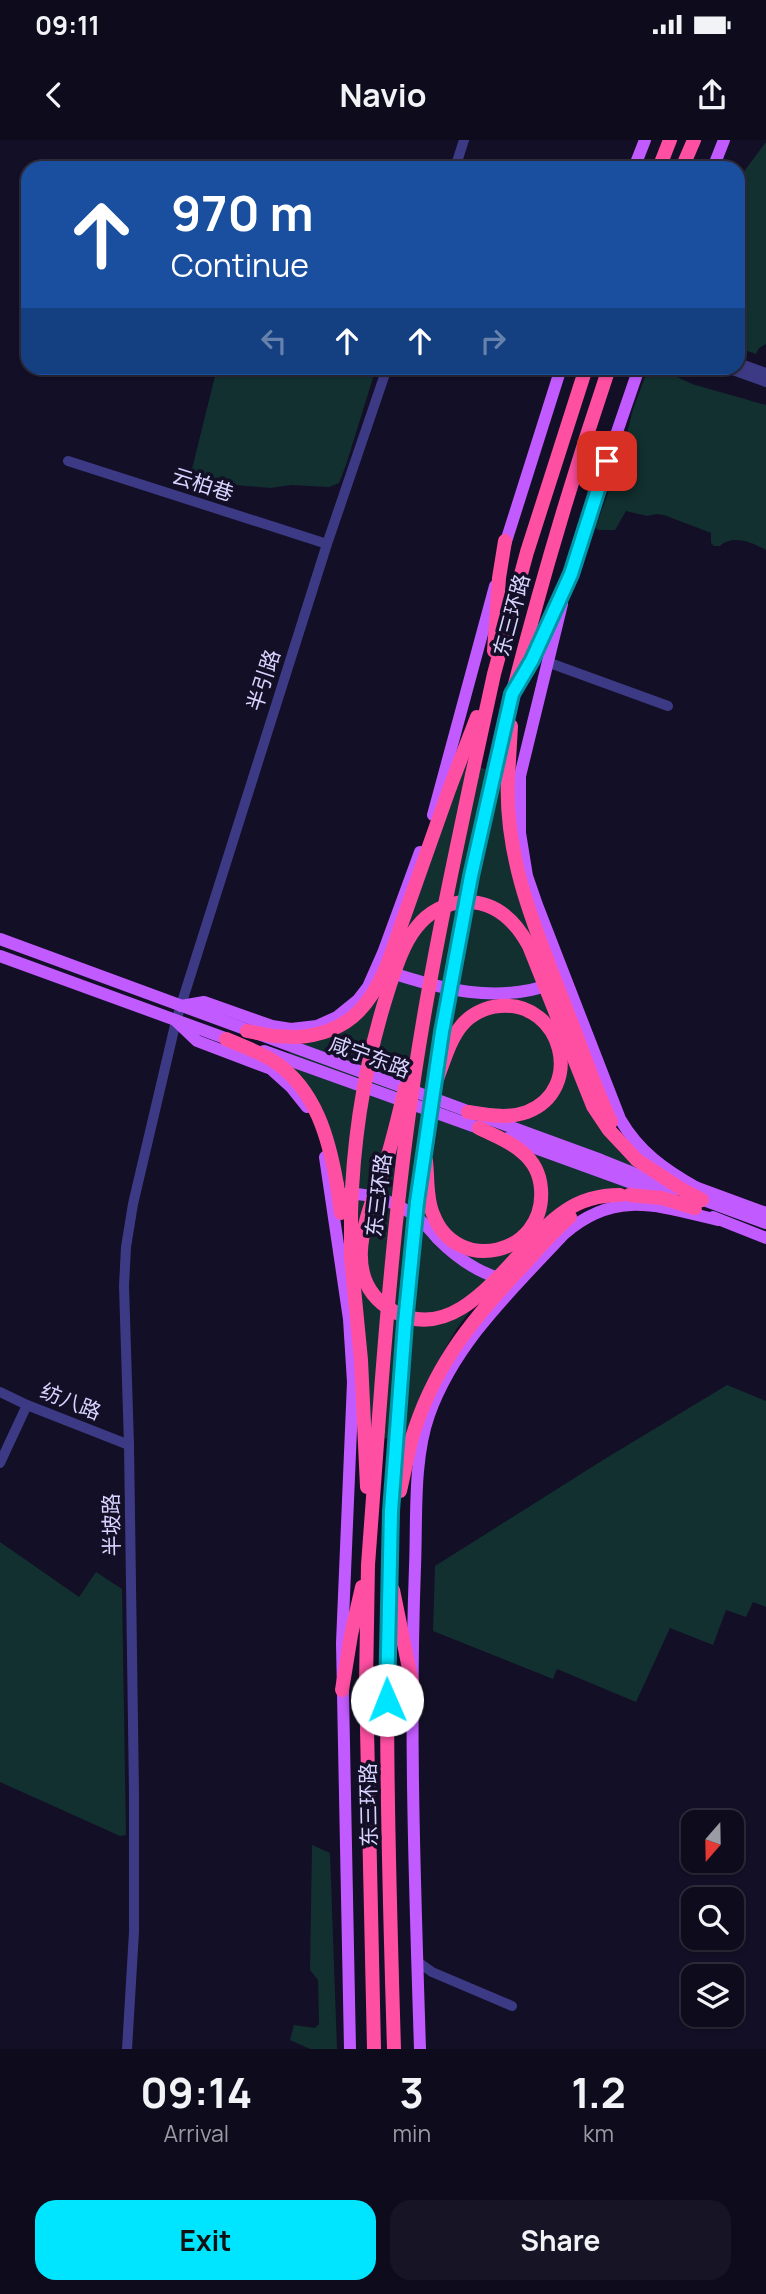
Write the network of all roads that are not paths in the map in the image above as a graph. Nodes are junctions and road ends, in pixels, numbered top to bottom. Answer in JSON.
{"nodes":[{"id":1,"x":464,"y":140,"type":"edge"},
{"id":2,"x":645,"y":140,"type":"edge"},
{"id":3,"x":670,"y":140,"type":"edge"},
{"id":4,"x":694,"y":140,"type":"edge"},
{"id":5,"x":724,"y":140,"type":"edge"},
{"id":6,"x":457,"y":161,"type":"edge"},
{"id":7,"x":637,"y":161,"type":"edge"},
{"id":8,"x":662,"y":161,"type":"edge"},
{"id":9,"x":685,"y":161,"type":"edge"},
{"id":10,"x":716,"y":161,"type":"edge"},
{"id":11,"x":745,"y":366,"type":"edge"},
{"id":12,"x":766,"y":373,"type":"edge"},
{"id":13,"x":745,"y":374,"type":"edge"},
{"id":14,"x":385,"y":375,"type":"edge"},
{"id":15,"x":559,"y":375,"type":"edge"},
{"id":16,"x":584,"y":375,"type":"edge"},
{"id":17,"x":607,"y":375,"type":"edge"},
{"id":18,"x":637,"y":375,"type":"edge"},
{"id":19,"x":766,"y":382,"type":"edge"},
{"id":20,"x":68,"y":461,"type":"dead end"},
{"id":21,"x":505,"y":541,"type":"junction"},
{"id":22,"x":327,"y":544,"type":"junction"},
{"id":23,"x":571,"y":574,"type":"junction"},
{"id":24,"x":547,"y":662,"type":"junction"},
{"id":25,"x":494,"y":674,"type":"junction"},
{"id":26,"x":512,"y":694,"type":"junction"},
{"id":27,"x":668,"y":706,"type":"dead end"},
{"id":28,"x":0,"y":939,"type":"edge"},
{"id":29,"x":0,"y":956,"type":"edge"},
{"id":30,"x":377,"y":967,"type":"junction"},
{"id":31,"x":566,"y":979,"type":"junction"},
{"id":32,"x":181,"y":1006,"type":"junction"},
{"id":33,"x":176,"y":1021,"type":"junction"},
{"id":34,"x":422,"y":1029,"type":"junction"},
{"id":35,"x":247,"y":1031,"type":"junction"},
{"id":36,"x":226,"y":1039,"type":"junction"},
{"id":37,"x":433,"y":1090,"type":"junction"},
{"id":38,"x":468,"y":1112,"type":"junction"},
{"id":39,"x":479,"y":1128,"type":"junction"},
{"id":40,"x":425,"y":1145,"type":"junction"},
{"id":41,"x":601,"y":1160,"type":"junction"},
{"id":42,"x":643,"y":1164,"type":"junction"},
{"id":43,"x":661,"y":1177,"type":"junction"},
{"id":44,"x":334,"y":1190,"type":"junction"},
{"id":45,"x":625,"y":1195,"type":"junction"},
{"id":46,"x":698,"y":1199,"type":"junction"},
{"id":47,"x":346,"y":1213,"type":"junction"},
{"id":48,"x":766,"y":1213,"type":"edge"},
{"id":49,"x":718,"y":1220,"type":"junction"},
{"id":50,"x":766,"y":1223,"type":"edge"},
{"id":51,"x":766,"y":1238,"type":"edge"},
{"id":52,"x":519,"y":1283,"type":"junction"},
{"id":53,"x":0,"y":1392,"type":"edge"},
{"id":54,"x":27,"y":1405,"type":"junction"},
{"id":55,"x":129,"y":1445,"type":"junction"},
{"id":56,"x":0,"y":1463,"type":"edge"},
{"id":57,"x":370,"y":1534,"type":"junction"},
{"id":58,"x":390,"y":1537,"type":"junction"},
{"id":59,"x":368,"y":1566,"type":"junction"},
{"id":60,"x":390,"y":1575,"type":"junction"},
{"id":61,"x":413,"y":1688,"type":"junction"},
{"id":62,"x":342,"y":1690,"type":"junction"},
{"id":63,"x":418,"y":1962,"type":"junction"},
{"id":64,"x":512,"y":2006,"type":"dead end"},
{"id":65,"x":127,"y":2049,"type":"edge"},
{"id":66,"x":350,"y":2049,"type":"edge"},
{"id":67,"x":374,"y":2049,"type":"edge"},
{"id":68,"x":394,"y":2049,"type":"edge"},
{"id":69,"x":420,"y":2049,"type":"edge"}],
"edges":[{"from":1,"to":6,"type":"street"},
{"from":2,"to":7,"type":"main road"},
{"from":3,"to":8,"type":"highway"},
{"from":4,"to":9,"type":"highway"},
{"from":5,"to":10,"type":"main road"},
{"from":11,"to":12,"type":"street"},
{"from":13,"to":19,"type":"street"},
{"from":14,"to":22,"type":"street","name":"半引路"},
{"from":15,"to":21,"type":"main road"},
{"from":16,"to":25,"type":"highway","name":"东三环路"},
{"from":17,"to":26,"type":"highway","name":"东三环路"},
{"from":18,"to":23,"type":"main road"},
{"from":20,"to":22,"type":"street","name":"云柏巷"},
{"from":21,"to":25,"type":"highway"},
{"from":21,"to":30,"type":"main road"},
{"from":22,"to":32,"type":"street","name":"半引路"},
{"from":23,"to":24,"type":"main road"},
{"from":23,"to":26,"type":"highway"},
{"from":24,"to":27,"type":"street"},
{"from":24,"to":31,"type":"main road"},
{"from":25,"to":34,"type":"highway","name":"东三环路","bridge":true},
{"from":25,"to":35,"type":"highway","bridge":true},
{"from":26,"to":37,"type":"highway","name":"东三环路","bridge":true},
{"from":26,"to":42,"type":"highway","bridge":true},
{"from":28,"to":32,"type":"main road","name":"咸宁东路"},
{"from":29,"to":33,"type":"main road","name":"咸宁东路"},
{"from":30,"to":31,"type":"main road"},
{"from":30,"to":32,"type":"main road"},
{"from":31,"to":46,"type":"main road"},
{"from":32,"to":33,"type":"street","name":"半坡路"},
{"from":32,"to":35,"type":"main road","name":"咸宁东路"},
{"from":33,"to":36,"type":"main road","name":"咸宁东路"},
{"from":33,"to":44,"type":"main road"},
{"from":33,"to":55,"type":"street","name":"半坡路"},
{"from":34,"to":45,"type":"highway","bridge":true},
{"from":34,"to":57,"type":"highway","name":"东三环路","bridge":true},
{"from":35,"to":38,"type":"main road","name":"咸宁东路"},
{"from":36,"to":39,"type":"main road","name":"咸宁东路"},
{"from":36,"to":44,"type":"highway"},
{"from":37,"to":38,"type":"highway","bridge":true},
{"from":37,"to":40,"type":"highway","name":"东三环路","bridge":true},
{"from":38,"to":41,"type":"main road","name":"咸宁东路"},
{"from":39,"to":40,"type":"highway","bridge":true},
{"from":39,"to":46,"type":"main road","name":"咸宁东路"},
{"from":40,"to":58,"type":"highway","name":"东三环路","bridge":true},
{"from":41,"to":43,"type":"main road"},
{"from":41,"to":46,"type":"main road","name":"咸宁东路"},
{"from":42,"to":43,"type":"highway"},
{"from":42,"to":47,"type":"highway","bridge":true},
{"from":43,"to":46,"type":"highway"},
{"from":44,"to":47,"type":"highway","bridge":true},
{"from":44,"to":52,"type":"main road"},
{"from":44,"to":62,"type":"main road"},
{"from":45,"to":46,"type":"highway"},
{"from":45,"to":58,"type":"highway","bridge":true},
{"from":46,"to":48,"type":"main road"},
{"from":46,"to":49,"type":"main road","name":"咸宁东路"},
{"from":46,"to":50,"type":"main road","name":"咸宁东路"},
{"from":47,"to":57,"type":"highway"},
{"from":49,"to":51,"type":"main road","name":"咸宁东路"},
{"from":49,"to":52,"type":"main road"},
{"from":52,"to":61,"type":"main road"},
{"from":53,"to":54,"type":"street","name":"纺八路"},
{"from":54,"to":55,"type":"street","name":"纺八路"},
{"from":54,"to":56,"type":"street"},
{"from":55,"to":65,"type":"street","name":"半坡路"},
{"from":57,"to":59,"type":"highway","name":"东三环路"},
{"from":58,"to":60,"type":"highway","name":"东三环路"},
{"from":59,"to":62,"type":"highway"},
{"from":59,"to":67,"type":"highway","name":"东三环路"},
{"from":60,"to":61,"type":"highway"},
{"from":60,"to":68,"type":"highway","name":"东三环路"},
{"from":61,"to":63,"type":"main road"},
{"from":62,"to":66,"type":"main road"},
{"from":63,"to":64,"type":"street"},
{"from":63,"to":69,"type":"main road"}]}
